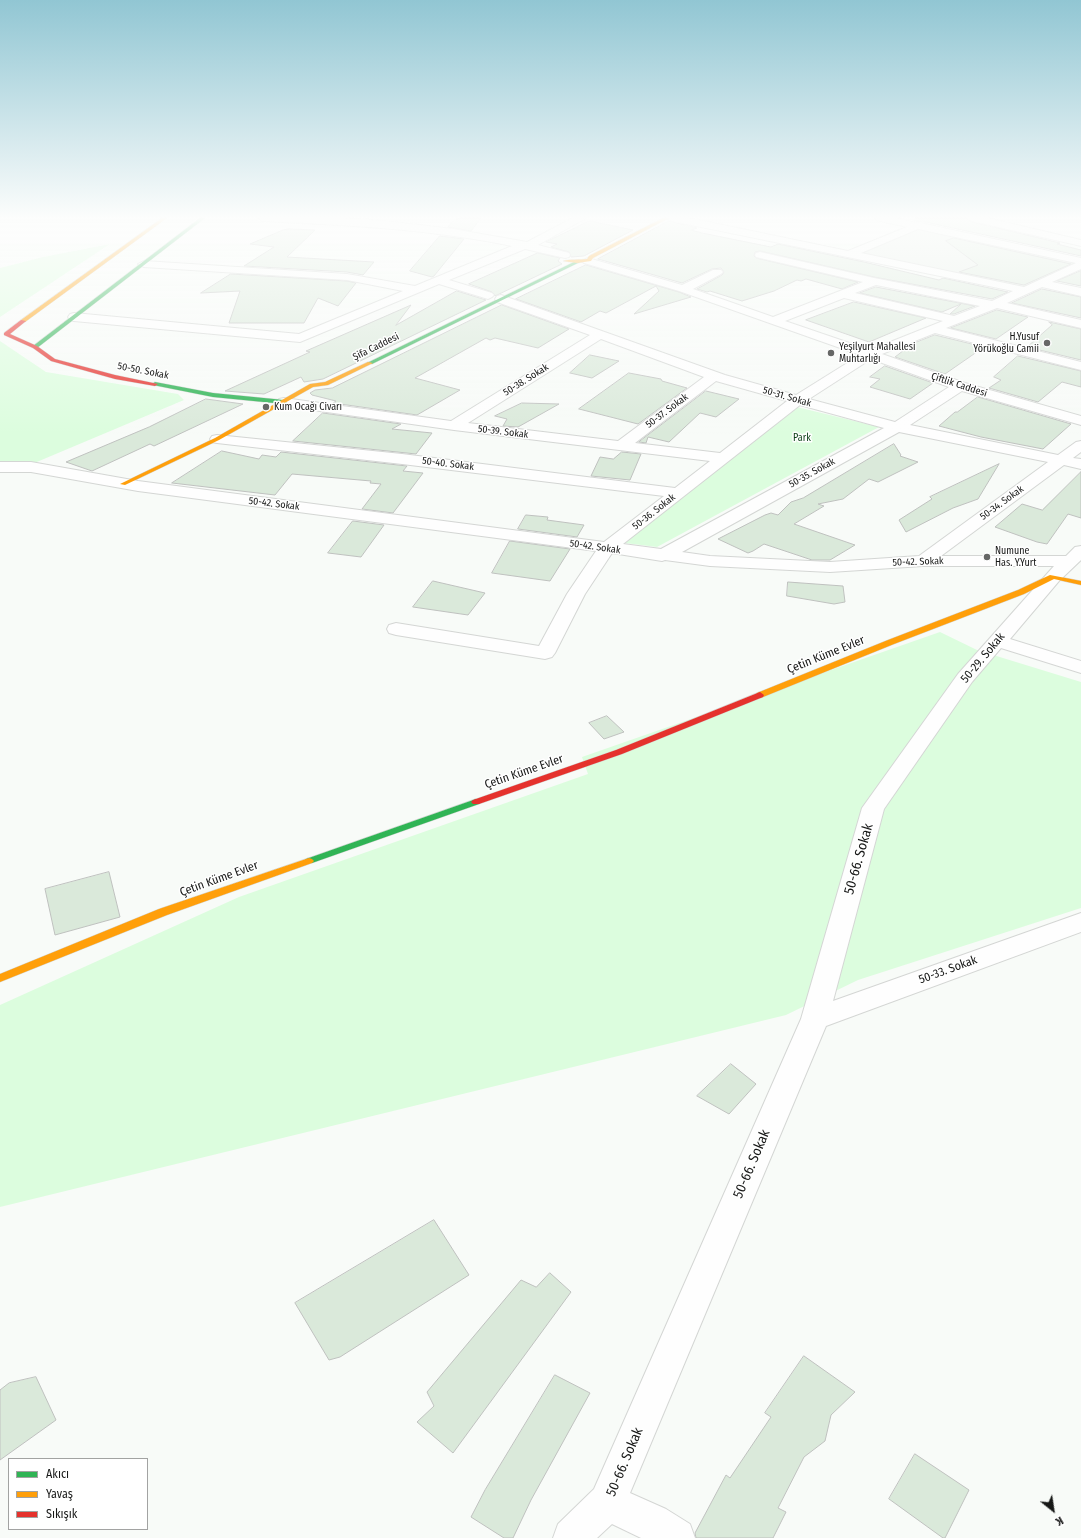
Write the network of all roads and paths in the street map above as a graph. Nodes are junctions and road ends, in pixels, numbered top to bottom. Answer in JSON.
{"nodes":[{"id":1,"x":67,"y":290,"type":"edge"},
{"id":2,"x":110,"y":290,"type":"edge"},
{"id":3,"x":416,"y":290,"type":"edge"},
{"id":4,"x":471,"y":290,"type":"edge"},
{"id":5,"x":505,"y":290,"type":"edge"},
{"id":6,"x":512,"y":290,"type":"edge"},
{"id":7,"x":685,"y":290,"type":"edge"},
{"id":8,"x":855,"y":290,"type":"edge"},
{"id":9,"x":918,"y":290,"type":"edge"},
{"id":10,"x":1023,"y":290,"type":"edge"},
{"id":11,"x":1071,"y":290,"type":"edge"},
{"id":12,"x":1081,"y":292,"type":"edge"},
{"id":13,"x":843,"y":294,"type":"junction"},
{"id":14,"x":494,"y":297,"type":"junction"},
{"id":15,"x":995,"y":304,"type":"junction"},
{"id":16,"x":467,"y":306,"type":"dead end"},
{"id":17,"x":74,"y":317,"type":"junction"},
{"id":18,"x":955,"y":320,"type":"junction"},
{"id":19,"x":773,"y":321,"type":"junction"},
{"id":20,"x":1081,"y":324,"type":"edge"},
{"id":21,"x":934,"y":329,"type":"junction"},
{"id":22,"x":599,"y":335,"type":"junction"},
{"id":23,"x":34,"y":348,"type":"junction"},
{"id":24,"x":869,"y":355,"type":"junction"},
{"id":25,"x":1081,"y":366,"type":"edge"},
{"id":26,"x":320,"y":376,"type":"dead end"},
{"id":27,"x":714,"y":376,"type":"junction"},
{"id":28,"x":312,"y":385,"type":"junction"},
{"id":29,"x":960,"y":386,"type":"junction"},
{"id":30,"x":798,"y":400,"type":"junction"},
{"id":31,"x":284,"y":402,"type":"junction"},
{"id":32,"x":1081,"y":420,"type":"edge"},
{"id":33,"x":454,"y":426,"type":"junction"},
{"id":34,"x":897,"y":427,"type":"junction"},
{"id":35,"x":217,"y":439,"type":"junction"},
{"id":36,"x":1081,"y":445,"type":"edge"},
{"id":37,"x":621,"y":446,"type":"junction"},
{"id":38,"x":723,"y":458,"type":"junction"},
{"id":39,"x":1060,"y":460,"type":"junction"},
{"id":40,"x":1081,"y":464,"type":"edge"},
{"id":41,"x":0,"y":467,"type":"edge"},
{"id":42,"x":123,"y":484,"type":"junction"},
{"id":43,"x":679,"y":492,"type":"junction"},
{"id":44,"x":606,"y":549,"type":"junction"},
{"id":45,"x":662,"y":556,"type":"junction"},
{"id":46,"x":1075,"y":556,"type":"edge"},
{"id":47,"x":923,"y":561,"type":"junction"},
{"id":48,"x":1053,"y":577,"type":"junction"},
{"id":49,"x":1081,"y":583,"type":"edge"},
{"id":50,"x":396,"y":629,"type":"dead end"},
{"id":51,"x":997,"y":642,"type":"junction"},
{"id":52,"x":1081,"y":667,"type":"edge"},
{"id":53,"x":897,"y":774,"type":"joint"},
{"id":54,"x":1081,"y":922,"type":"edge"},
{"id":55,"x":0,"y":978,"type":"edge"},
{"id":56,"x":815,"y":1019,"type":"junction"},
{"id":57,"x":608,"y":1502,"type":"junction"},
{"id":58,"x":572,"y":1538,"type":"edge"},
{"id":59,"x":676,"y":1538,"type":"edge"}],
"edges":[{"from":1,"to":23,"type":"street","name":"50-50. Sokak"},
{"from":2,"to":17,"type":"street"},
{"from":3,"to":17,"type":"street"},
{"from":4,"to":14,"type":"street","name":"50-31. Sokak"},
{"from":5,"to":14,"type":"street","name":"Şifa Caddesi"},
{"from":6,"to":14,"type":"street","name":"Şifa Caddesi"},
{"from":7,"to":19,"type":"street","name":"Çiftlik Caddesi"},
{"from":8,"to":13,"type":"street"},
{"from":9,"to":15,"type":"street"},
{"from":10,"to":15,"type":"street","name":"50-36. Sokak"},
{"from":11,"to":12,"type":"street"},
{"from":13,"to":18,"type":"street"},
{"from":13,"to":19,"type":"street"},
{"from":14,"to":16,"type":"street","name":"Şifa Caddesi"},
{"from":14,"to":22,"type":"street","name":"50-31. Sokak"},
{"from":14,"to":28,"type":"street","name":"Şifa Caddesi"},
{"from":15,"to":18,"type":"street","name":"50-36. Sokak"},
{"from":15,"to":20,"type":"street"},
{"from":17,"to":23,"type":"street"},
{"from":18,"to":21,"type":"street","name":"50-36. Sokak"},
{"from":19,"to":24,"type":"street","name":"Çiftlik Caddesi"},
{"from":21,"to":24,"type":"street","name":"50-36. Sokak"},
{"from":21,"to":25,"type":"street"},
{"from":22,"to":27,"type":"street","name":"50-31. Sokak"},
{"from":22,"to":33,"type":"street","name":"50-38. Sokak"},
{"from":23,"to":31,"type":"street","name":"50-50. Sokak"},
{"from":24,"to":29,"type":"street","name":"Çiftlik Caddesi"},
{"from":24,"to":30,"type":"street","name":"50-36. Sokak"},
{"from":26,"to":28,"type":"street","name":"Şifa Caddesi"},
{"from":27,"to":30,"type":"street","name":"50-31. Sokak"},
{"from":27,"to":37,"type":"street","name":"50-37. Sokak"},
{"from":28,"to":31,"type":"street","name":"Şifa Caddesi"},
{"from":29,"to":32,"type":"street","name":"Çiftlik Caddesi"},
{"from":29,"to":34,"type":"street","name":"50-35. Sokak"},
{"from":30,"to":34,"type":"street","name":"50-31. Sokak"},
{"from":30,"to":38,"type":"street","name":"50-36. Sokak"},
{"from":31,"to":33,"type":"street","name":"50-39. Sokak"},
{"from":31,"to":35,"type":"street","name":"Şifa Caddesi"},
{"from":33,"to":37,"type":"street","name":"50-39. Sokak"},
{"from":34,"to":39,"type":"street","name":"50-31. Sokak"},
{"from":34,"to":45,"type":"street","name":"50-35. Sokak"},
{"from":35,"to":42,"type":"street","name":"Şifa Caddesi"},
{"from":35,"to":43,"type":"street","name":"50-40. Sokak"},
{"from":36,"to":39,"type":"street","name":"50-34. Sokak"},
{"from":37,"to":38,"type":"street","name":"50-39. Sokak"},
{"from":38,"to":43,"type":"street","name":"50-36. Sokak"},
{"from":39,"to":40,"type":"street","name":"50-31. Sokak"},
{"from":39,"to":47,"type":"street","name":"50-34. Sokak"},
{"from":41,"to":42,"type":"street","name":"50-42. Sokak"},
{"from":42,"to":44,"type":"street","name":"50-42. Sokak"},
{"from":43,"to":44,"type":"street","name":"50-36. Sokak"},
{"from":44,"to":45,"type":"street","name":"50-42. Sokak"},
{"from":44,"to":50,"type":"street","name":"50-36. Sokak"},
{"from":45,"to":47,"type":"street","name":"50-42. Sokak"},
{"from":46,"to":47,"type":"street","name":"50-42. Sokak"},
{"from":46,"to":48,"type":"street","name":"50-29. Sokak"},
{"from":48,"to":49,"type":"street"},
{"from":48,"to":51,"type":"street","name":"50-29. Sokak"},
{"from":48,"to":55,"type":"street","name":"Çetin Küme Evler"},
{"from":51,"to":52,"type":"street"},
{"from":51,"to":53,"type":"street","name":"50-29. Sokak"},
{"from":53,"to":56,"type":"street","name":"50-66. Sokak"},
{"from":54,"to":56,"type":"street","name":"50-33. Sokak"},
{"from":56,"to":57,"type":"street","name":"50-66. Sokak"},
{"from":57,"to":58,"type":"street","name":"50-66. Sokak"},
{"from":57,"to":59,"type":"street"}]}
